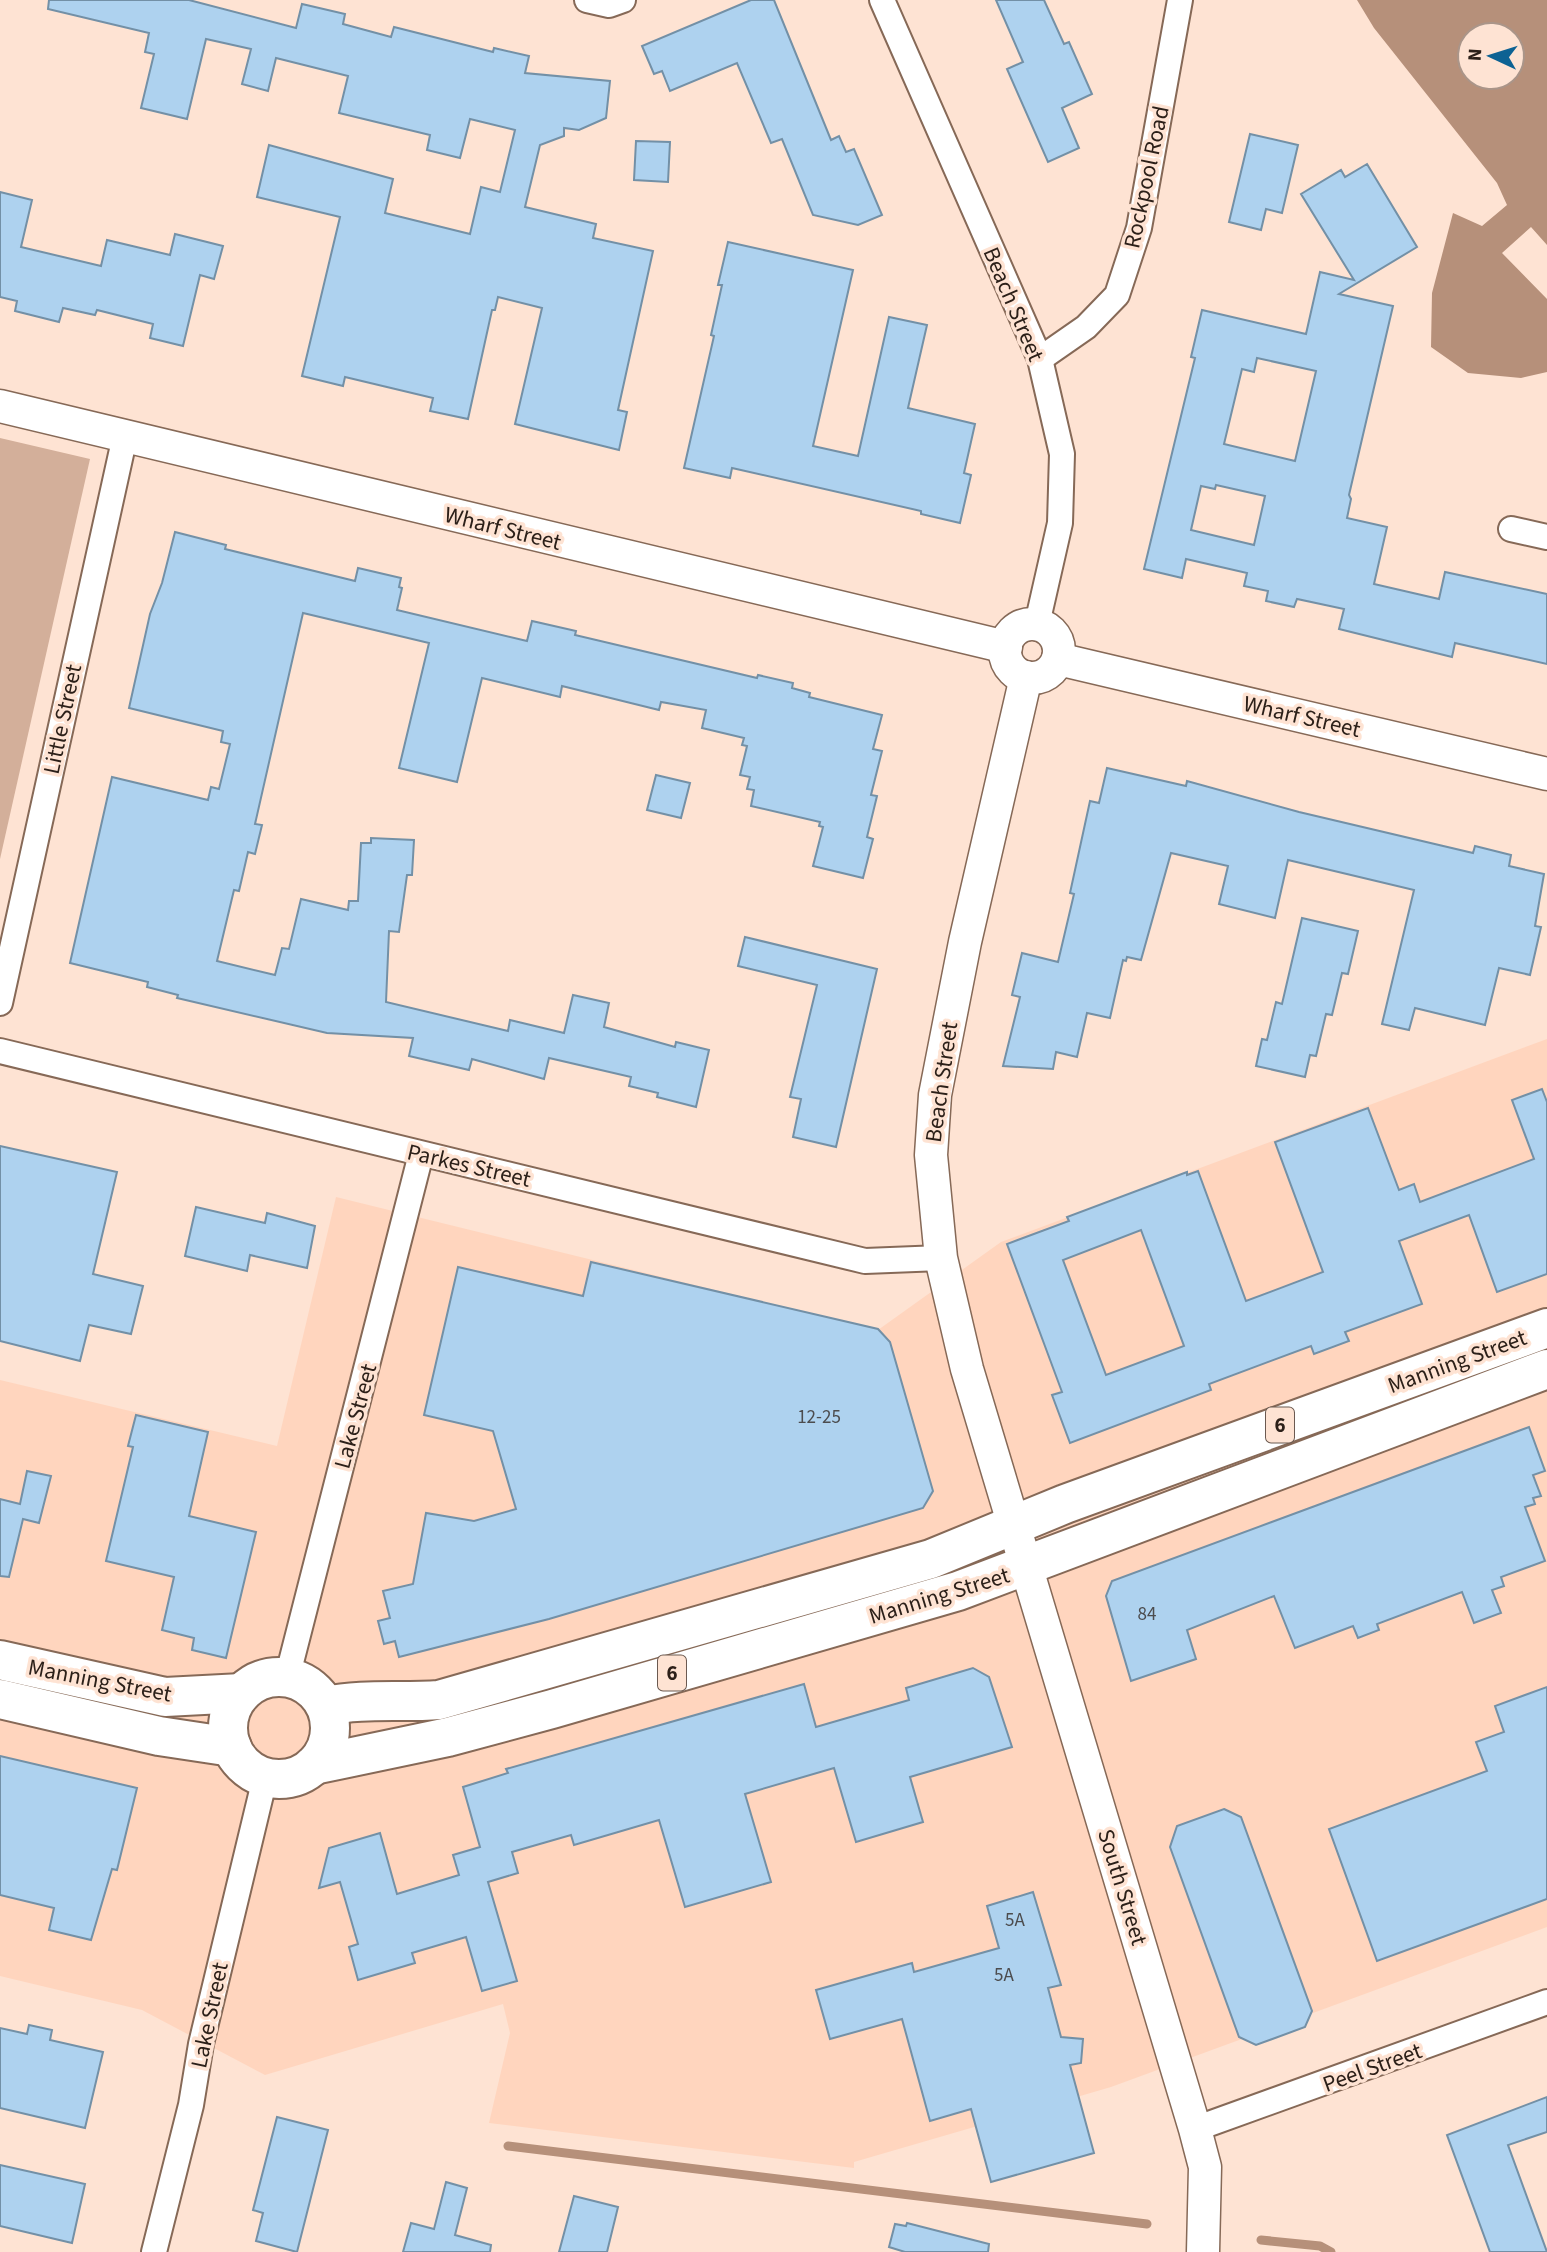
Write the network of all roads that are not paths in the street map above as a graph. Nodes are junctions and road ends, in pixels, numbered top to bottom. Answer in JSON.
{"nodes":[{"id":1,"x":587,"y":0,"type":"edge"},
{"id":2,"x":623,"y":0,"type":"edge"},
{"id":3,"x":882,"y":0,"type":"edge"},
{"id":4,"x":1180,"y":0,"type":"edge"},
{"id":5,"x":1040,"y":359,"type":"junction"},
{"id":6,"x":0,"y":406,"type":"edge"},
{"id":7,"x":125,"y":436,"type":"junction"},
{"id":8,"x":1511,"y":529,"type":"dead end"},
{"id":9,"x":1547,"y":537,"type":"edge"},
{"id":10,"x":1037,"y":624,"type":"junction"},
{"id":11,"x":1006,"y":648,"type":"junction"},
{"id":12,"x":1058,"y":659,"type":"junction"},
{"id":13,"x":1026,"y":677,"type":"junction"},
{"id":14,"x":1547,"y":774,"type":"edge"},
{"id":15,"x":0,"y":1003,"type":"edge"},
{"id":16,"x":0,"y":1051,"type":"edge"},
{"id":17,"x":421,"y":1154,"type":"junction"},
{"id":18,"x":941,"y":1258,"type":"junction"},
{"id":19,"x":1547,"y":1328,"type":"edge"},
{"id":20,"x":1547,"y":1369,"type":"edge"},
{"id":21,"x":1015,"y":1527,"type":"junction"},
{"id":22,"x":1027,"y":1568,"type":"junction"},
{"id":23,"x":0,"y":1660,"type":"edge"},
{"id":24,"x":287,"y":1678,"type":"junction"},
{"id":25,"x":242,"y":1693,"type":"junction"},
{"id":26,"x":0,"y":1699,"type":"edge"},
{"id":27,"x":326,"y":1706,"type":"junction"},
{"id":28,"x":232,"y":1747,"type":"junction"},
{"id":29,"x":314,"y":1765,"type":"junction"},
{"id":30,"x":265,"y":1778,"type":"junction"},
{"id":31,"x":1547,"y":2002,"type":"edge"},
{"id":32,"x":1195,"y":2129,"type":"junction"},
{"id":33,"x":154,"y":2252,"type":"edge"},
{"id":34,"x":1203,"y":2252,"type":"edge"}],
"edges":[{"from":1,"to":2,"type":"street"},
{"from":3,"to":5,"type":"street","name":"Beach Street"},
{"from":4,"to":5,"type":"street","name":"Rockpool Road"},
{"from":5,"to":10,"type":"street","name":"Beach Street"},
{"from":6,"to":7,"type":"street","name":"Wharf Street"},
{"from":7,"to":11,"type":"street","name":"Wharf Street"},
{"from":7,"to":15,"type":"street","name":"Little Street"},
{"from":8,"to":9,"type":"street"},
{"from":10,"to":11,"type":"street"},
{"from":10,"to":12,"type":"street"},
{"from":11,"to":13,"type":"street"},
{"from":12,"to":13,"type":"street"},
{"from":12,"to":14,"type":"street","name":"Wharf Street"},
{"from":13,"to":18,"type":"street","name":"Beach Street"},
{"from":16,"to":17,"type":"street","name":"Parkes Street"},
{"from":17,"to":18,"type":"street","name":"Parkes Street"},
{"from":17,"to":24,"type":"street","name":"Lake Street"},
{"from":18,"to":21,"type":"street","name":"Beach Street"},
{"from":19,"to":21,"type":"main road","name":"Manning Street","number":"6"},
{"from":20,"to":22,"type":"main road","name":"Manning Street","number":"6"},
{"from":21,"to":22,"type":"street","name":"South Street"},
{"from":21,"to":27,"type":"main road","name":"Manning Street","number":"6"},
{"from":22,"to":29,"type":"main road","name":"Manning Street","number":"6"},
{"from":22,"to":32,"type":"street","name":"South Street"},
{"from":23,"to":25,"type":"main road","name":"Manning Street"},
{"from":24,"to":25,"type":"main road"},
{"from":24,"to":27,"type":"main road"},
{"from":25,"to":28,"type":"main road"},
{"from":26,"to":28,"type":"main road","name":"Manning Street"},
{"from":27,"to":29,"type":"main road"},
{"from":28,"to":30,"type":"main road"},
{"from":29,"to":30,"type":"main road","number":"6"},
{"from":30,"to":33,"type":"street","name":"Lake Street"},
{"from":31,"to":32,"type":"street","name":"Peel Street"},
{"from":32,"to":34,"type":"street","name":"South Street"}]}
